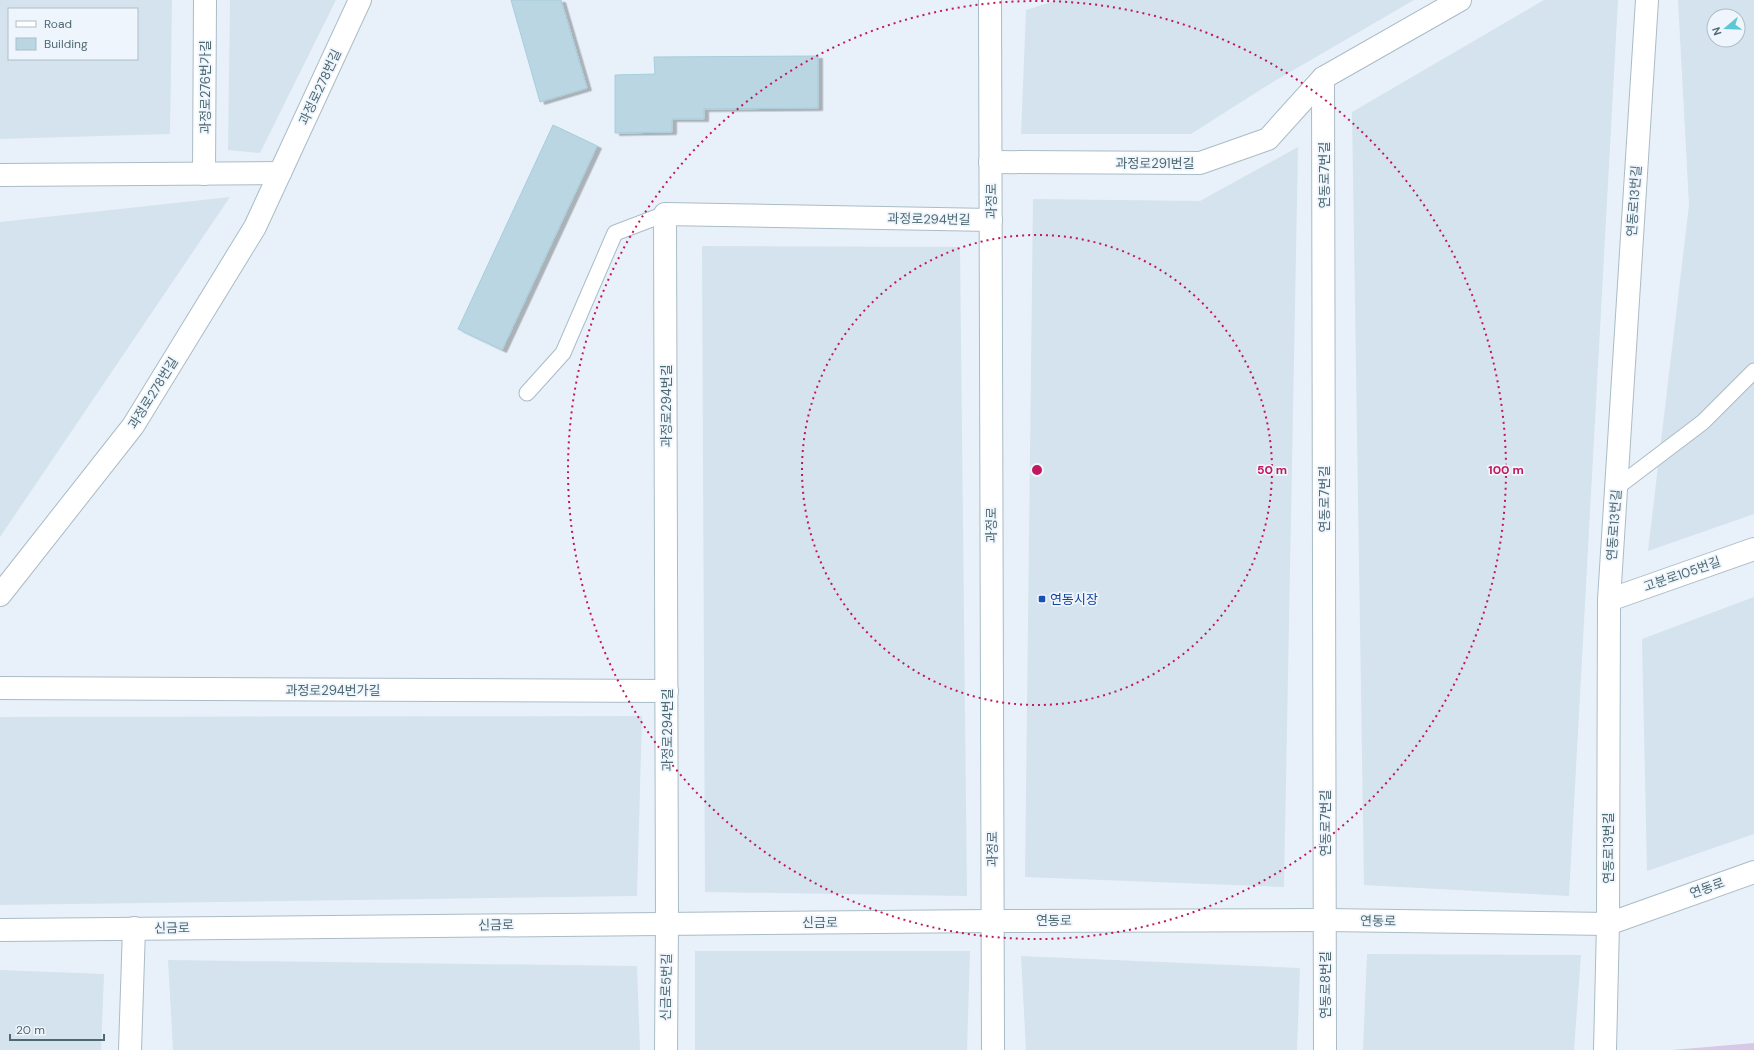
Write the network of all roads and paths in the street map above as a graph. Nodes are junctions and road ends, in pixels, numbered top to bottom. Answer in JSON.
{"nodes":[{"id":1,"x":206,"y":0,"type":"edge"},
{"id":2,"x":360,"y":0,"type":"edge"},
{"id":3,"x":990,"y":0,"type":"edge"},
{"id":4,"x":1460,"y":0,"type":"edge"},
{"id":5,"x":1647,"y":0,"type":"edge"},
{"id":6,"x":1324,"y":78,"type":"junction"},
{"id":7,"x":990,"y":162,"type":"junction"},
{"id":8,"x":280,"y":173,"type":"junction"},
{"id":9,"x":204,"y":174,"type":"junction"},
{"id":10,"x":0,"y":175,"type":"edge"},
{"id":11,"x":665,"y":214,"type":"junction"},
{"id":12,"x":991,"y":220,"type":"junction"},
{"id":13,"x":1754,"y":371,"type":"edge"},
{"id":14,"x":527,"y":393,"type":"dead end"},
{"id":15,"x":1616,"y":488,"type":"junction"},
{"id":16,"x":1754,"y":549,"type":"edge"},
{"id":17,"x":0,"y":595,"type":"edge"},
{"id":18,"x":1609,"y":600,"type":"junction"},
{"id":19,"x":0,"y":688,"type":"edge"},
{"id":20,"x":666,"y":691,"type":"junction"},
{"id":21,"x":1754,"y":872,"type":"edge"},
{"id":22,"x":992,"y":920,"type":"junction"},
{"id":23,"x":1325,"y":920,"type":"junction"},
{"id":24,"x":667,"y":923,"type":"junction"},
{"id":25,"x":1608,"y":924,"type":"junction"},
{"id":26,"x":134,"y":928,"type":"junction"},
{"id":27,"x":0,"y":930,"type":"edge"},
{"id":28,"x":130,"y":1050,"type":"edge"},
{"id":29,"x":666,"y":1050,"type":"edge"},
{"id":30,"x":993,"y":1050,"type":"edge"},
{"id":31,"x":1325,"y":1050,"type":"edge"},
{"id":32,"x":1605,"y":1050,"type":"edge"}],
"edges":[{"from":1,"to":9,"type":"street","name":"과정로276번가길"},
{"from":2,"to":8,"type":"street","name":"과정로278번길"},
{"from":3,"to":7,"type":"street","name":"과정로"},
{"from":4,"to":6,"type":"street","name":"과정로291번길"},
{"from":5,"to":15,"type":"street","name":"연동로13번길"},
{"from":6,"to":7,"type":"street","name":"과정로291번길"},
{"from":6,"to":23,"type":"street","name":"연동로7번길"},
{"from":7,"to":12,"type":"street","name":"과정로"},
{"from":8,"to":9,"type":"street"},
{"from":8,"to":17,"type":"street","name":"과정로278번길"},
{"from":9,"to":10,"type":"street"},
{"from":11,"to":12,"type":"street","name":"과정로294번길"},
{"from":11,"to":14,"type":"lane"},
{"from":11,"to":20,"type":"street","name":"과정로294번길"},
{"from":12,"to":22,"type":"street","name":"과정로"},
{"from":13,"to":15,"type":"lane"},
{"from":15,"to":18,"type":"street","name":"연동로13번길"},
{"from":16,"to":18,"type":"street","name":"고분로105번길"},
{"from":18,"to":25,"type":"street","name":"연동로13번길"},
{"from":19,"to":20,"type":"street","name":"과정로294번가길"},
{"from":20,"to":24,"type":"street","name":"과정로294번길"},
{"from":21,"to":25,"type":"street","name":"연동로"},
{"from":22,"to":23,"type":"street","name":"연동로"},
{"from":22,"to":24,"type":"street","name":"신금로"},
{"from":22,"to":30,"type":"street","name":"과정로"},
{"from":23,"to":25,"type":"street","name":"연동로"},
{"from":23,"to":31,"type":"street","name":"연동로8번길"},
{"from":24,"to":26,"type":"street","name":"신금로"},
{"from":24,"to":29,"type":"street","name":"신금로5번길"},
{"from":25,"to":32,"type":"street","name":"연동로13번길"},
{"from":26,"to":27,"type":"street","name":"신금로"},
{"from":26,"to":28,"type":"street"}]}
